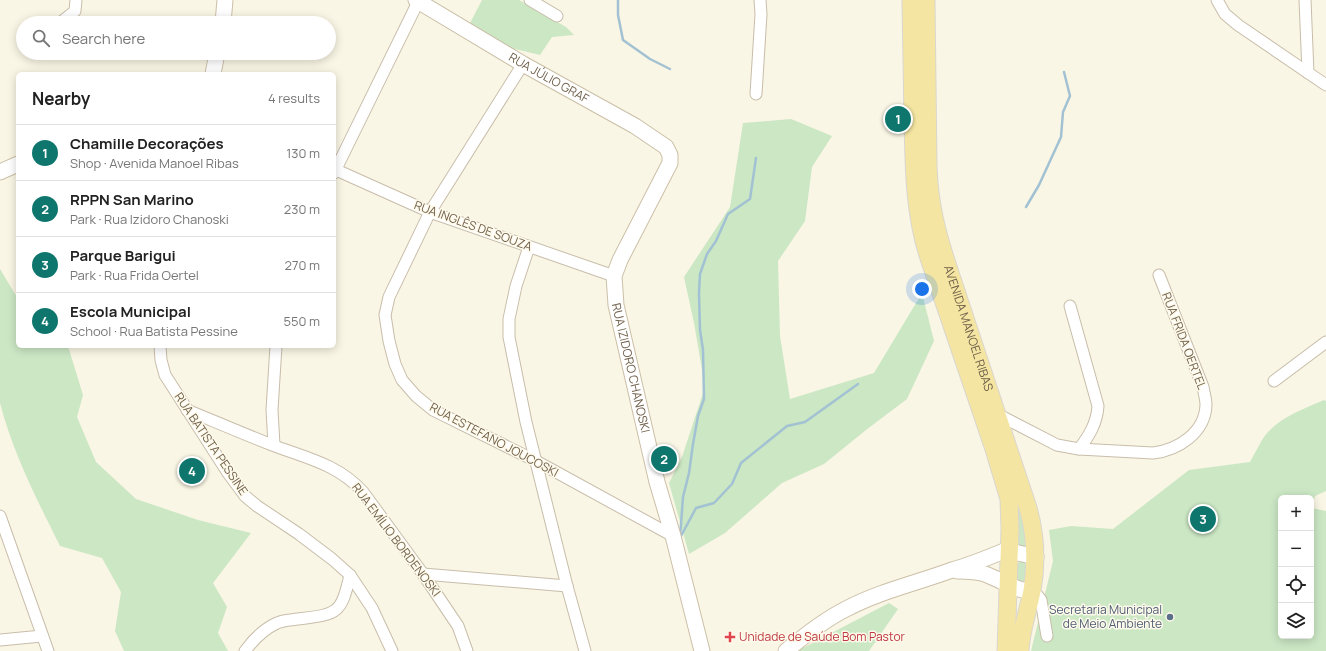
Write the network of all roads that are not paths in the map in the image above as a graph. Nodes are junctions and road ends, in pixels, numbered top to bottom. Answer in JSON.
{"nodes":[{"id":1,"x":76,"y":0,"type":"edge"},
{"id":2,"x":225,"y":0,"type":"edge"},
{"id":3,"x":418,"y":0,"type":"edge"},
{"id":4,"x":530,"y":0,"type":"edge"},
{"id":5,"x":760,"y":0,"type":"edge"},
{"id":6,"x":911,"y":0,"type":"edge"},
{"id":7,"x":926,"y":0,"type":"edge"},
{"id":8,"x":1217,"y":0,"type":"edge"},
{"id":9,"x":1305,"y":0,"type":"edge"},
{"id":10,"x":69,"y":16,"type":"edge"},
{"id":11,"x":223,"y":16,"type":"edge"},
{"id":12,"x":557,"y":16,"type":"dead end"},
{"id":13,"x":216,"y":60,"type":"edge"},
{"id":14,"x":523,"y":64,"type":"junction"},
{"id":15,"x":213,"y":72,"type":"edge"},
{"id":16,"x":1308,"y":73,"type":"junction"},
{"id":17,"x":1326,"y":85,"type":"edge"},
{"id":18,"x":756,"y":94,"type":"dead end"},
{"id":19,"x":913,"y":144,"type":"junction"},
{"id":20,"x":670,"y":163,"type":"joint"},
{"id":21,"x":16,"y":165,"type":"edge"},
{"id":22,"x":928,"y":165,"type":"junction"},
{"id":23,"x":336,"y":168,"type":"edge"},
{"id":24,"x":336,"y":170,"type":"edge"},
{"id":25,"x":0,"y":172,"type":"edge"},
{"id":26,"x":430,"y":212,"type":"junction"},
{"id":27,"x":529,"y":247,"type":"junction"},
{"id":28,"x":1159,"y":274,"type":"dead end"},
{"id":29,"x":614,"y":276,"type":"junction"},
{"id":30,"x":1070,"y":306,"type":"dead end"},
{"id":31,"x":1326,"y":342,"type":"edge"},
{"id":32,"x":160,"y":348,"type":"edge"},
{"id":33,"x":276,"y":348,"type":"edge"},
{"id":34,"x":1274,"y":381,"type":"dead end"},
{"id":35,"x":977,"y":397,"type":"junction"},
{"id":36,"x":188,"y":410,"type":"junction"},
{"id":37,"x":996,"y":414,"type":"junction"},
{"id":38,"x":274,"y":445,"type":"junction"},
{"id":39,"x":994,"y":449,"type":"junction"},
{"id":40,"x":1078,"y":449,"type":"junction"},
{"id":41,"x":536,"y":461,"type":"junction"},
{"id":42,"x":1014,"y":468,"type":"junction"},
{"id":43,"x":1,"y":520,"type":"edge"},
{"id":44,"x":673,"y":536,"type":"junction"},
{"id":45,"x":1010,"y":551,"type":"junction"},
{"id":46,"x":1036,"y":557,"type":"junction"},
{"id":47,"x":952,"y":570,"type":"junction"},
{"id":48,"x":423,"y":574,"type":"junction"},
{"id":49,"x":350,"y":576,"type":"junction"},
{"id":50,"x":1009,"y":585,"type":"junction"},
{"id":51,"x":567,"y":586,"type":"junction"},
{"id":52,"x":1032,"y":592,"type":"junction"},
{"id":53,"x":42,"y":636,"type":"junction"},
{"id":54,"x":1047,"y":636,"type":"dead end"},
{"id":55,"x":0,"y":640,"type":"edge"},
{"id":56,"x":48,"y":651,"type":"edge"},
{"id":57,"x":244,"y":651,"type":"edge"},
{"id":58,"x":392,"y":651,"type":"edge"},
{"id":59,"x":467,"y":651,"type":"edge"},
{"id":60,"x":585,"y":651,"type":"edge"},
{"id":61,"x":702,"y":651,"type":"edge"},
{"id":62,"x":786,"y":651,"type":"edge"},
{"id":63,"x":1006,"y":651,"type":"edge"},
{"id":64,"x":1020,"y":651,"type":"edge"}],
"edges":[{"from":1,"to":10,"type":"street"},
{"from":2,"to":11,"type":"street"},
{"from":3,"to":14,"type":"street","name":"RUA JÚLIO GRAF"},
{"from":3,"to":23,"type":"street"},
{"from":4,"to":12,"type":"street"},
{"from":5,"to":18,"type":"street"},
{"from":6,"to":19,"type":"main road","name":"AVENIDA MANOEL RIBAS"},
{"from":7,"to":22,"type":"main road","name":"AVENIDA MANOEL RIBAS"},
{"from":8,"to":16,"type":"street"},
{"from":9,"to":16,"type":"street"},
{"from":13,"to":15,"type":"street"},
{"from":14,"to":20,"type":"street","name":"RUA JÚLIO GRAF"},
{"from":14,"to":26,"type":"street","name":"RUA ESTEFANO JOUCOSKI"},
{"from":16,"to":17,"type":"street"},
{"from":19,"to":22,"type":"main road"},
{"from":19,"to":35,"type":"main road","name":"AVENIDA MANOEL RIBAS"},
{"from":20,"to":29,"type":"street","name":"RUA IZIDORO CHANOSKI"},
{"from":21,"to":25,"type":"street"},
{"from":22,"to":37,"type":"main road","name":"AVENIDA MANOEL RIBAS"},
{"from":24,"to":26,"type":"street","name":"RUA INGLÊS DE SOUZA"},
{"from":26,"to":27,"type":"street","name":"RUA INGLÊS DE SOUZA"},
{"from":26,"to":41,"type":"street","name":"RUA ESTEFANO JOUCOSKI"},
{"from":27,"to":29,"type":"street","name":"RUA INGLÊS DE SOUZA"},
{"from":27,"to":41,"type":"street"},
{"from":28,"to":40,"type":"street","name":"RUA FRIDA OERTEL"},
{"from":29,"to":44,"type":"street","name":"RUA IZIDORO CHANOSKI"},
{"from":30,"to":40,"type":"street"},
{"from":31,"to":34,"type":"street"},
{"from":32,"to":36,"type":"street","name":"RUA BATISTA PESSINE"},
{"from":33,"to":38,"type":"street"},
{"from":35,"to":37,"type":"main road"},
{"from":35,"to":39,"type":"main road","name":"AVENIDA MANOEL RIBAS"},
{"from":36,"to":38,"type":"street","name":"RUA EMÍLIO BORDENOSKI"},
{"from":36,"to":49,"type":"street","name":"RUA BATISTA PESSINE"},
{"from":37,"to":40,"type":"street","name":"RUA FRIDA OERTEL"},
{"from":37,"to":42,"type":"main road","name":"AVENIDA MANOEL RIBAS"},
{"from":38,"to":48,"type":"street","name":"RUA EMÍLIO BORDENOSKI"},
{"from":39,"to":42,"type":"main road"},
{"from":39,"to":45,"type":"main road","name":"AVENIDA MANOEL RIBAS"},
{"from":41,"to":44,"type":"street","name":"RUA ESTEFANO JOUCOSKI"},
{"from":41,"to":51,"type":"street"},
{"from":42,"to":46,"type":"main road","name":"AVENIDA MANOEL RIBAS"},
{"from":43,"to":53,"type":"street"},
{"from":44,"to":61,"type":"street","name":"RUA IZIDORO CHANOSKI"},
{"from":45,"to":46,"type":"street"},
{"from":45,"to":47,"type":"street"},
{"from":45,"to":50,"type":"main road","name":"AVENIDA MANOEL RIBAS"},
{"from":46,"to":52,"type":"main road","name":"AVENIDA MANOEL RIBAS"},
{"from":47,"to":50,"type":"street"},
{"from":47,"to":62,"type":"street"},
{"from":48,"to":51,"type":"street"},
{"from":48,"to":59,"type":"street","name":"RUA EMÍLIO BORDENOSKI"},
{"from":49,"to":57,"type":"street"},
{"from":49,"to":58,"type":"street","name":"RUA BATISTA PESSINE"},
{"from":50,"to":52,"type":"street"},
{"from":50,"to":63,"type":"main road","name":"AVENIDA MANOEL RIBAS"},
{"from":51,"to":60,"type":"street"},
{"from":52,"to":54,"type":"street"},
{"from":52,"to":64,"type":"main road","name":"AVENIDA MANOEL RIBAS"},
{"from":53,"to":55,"type":"street"},
{"from":53,"to":56,"type":"street"}]}
